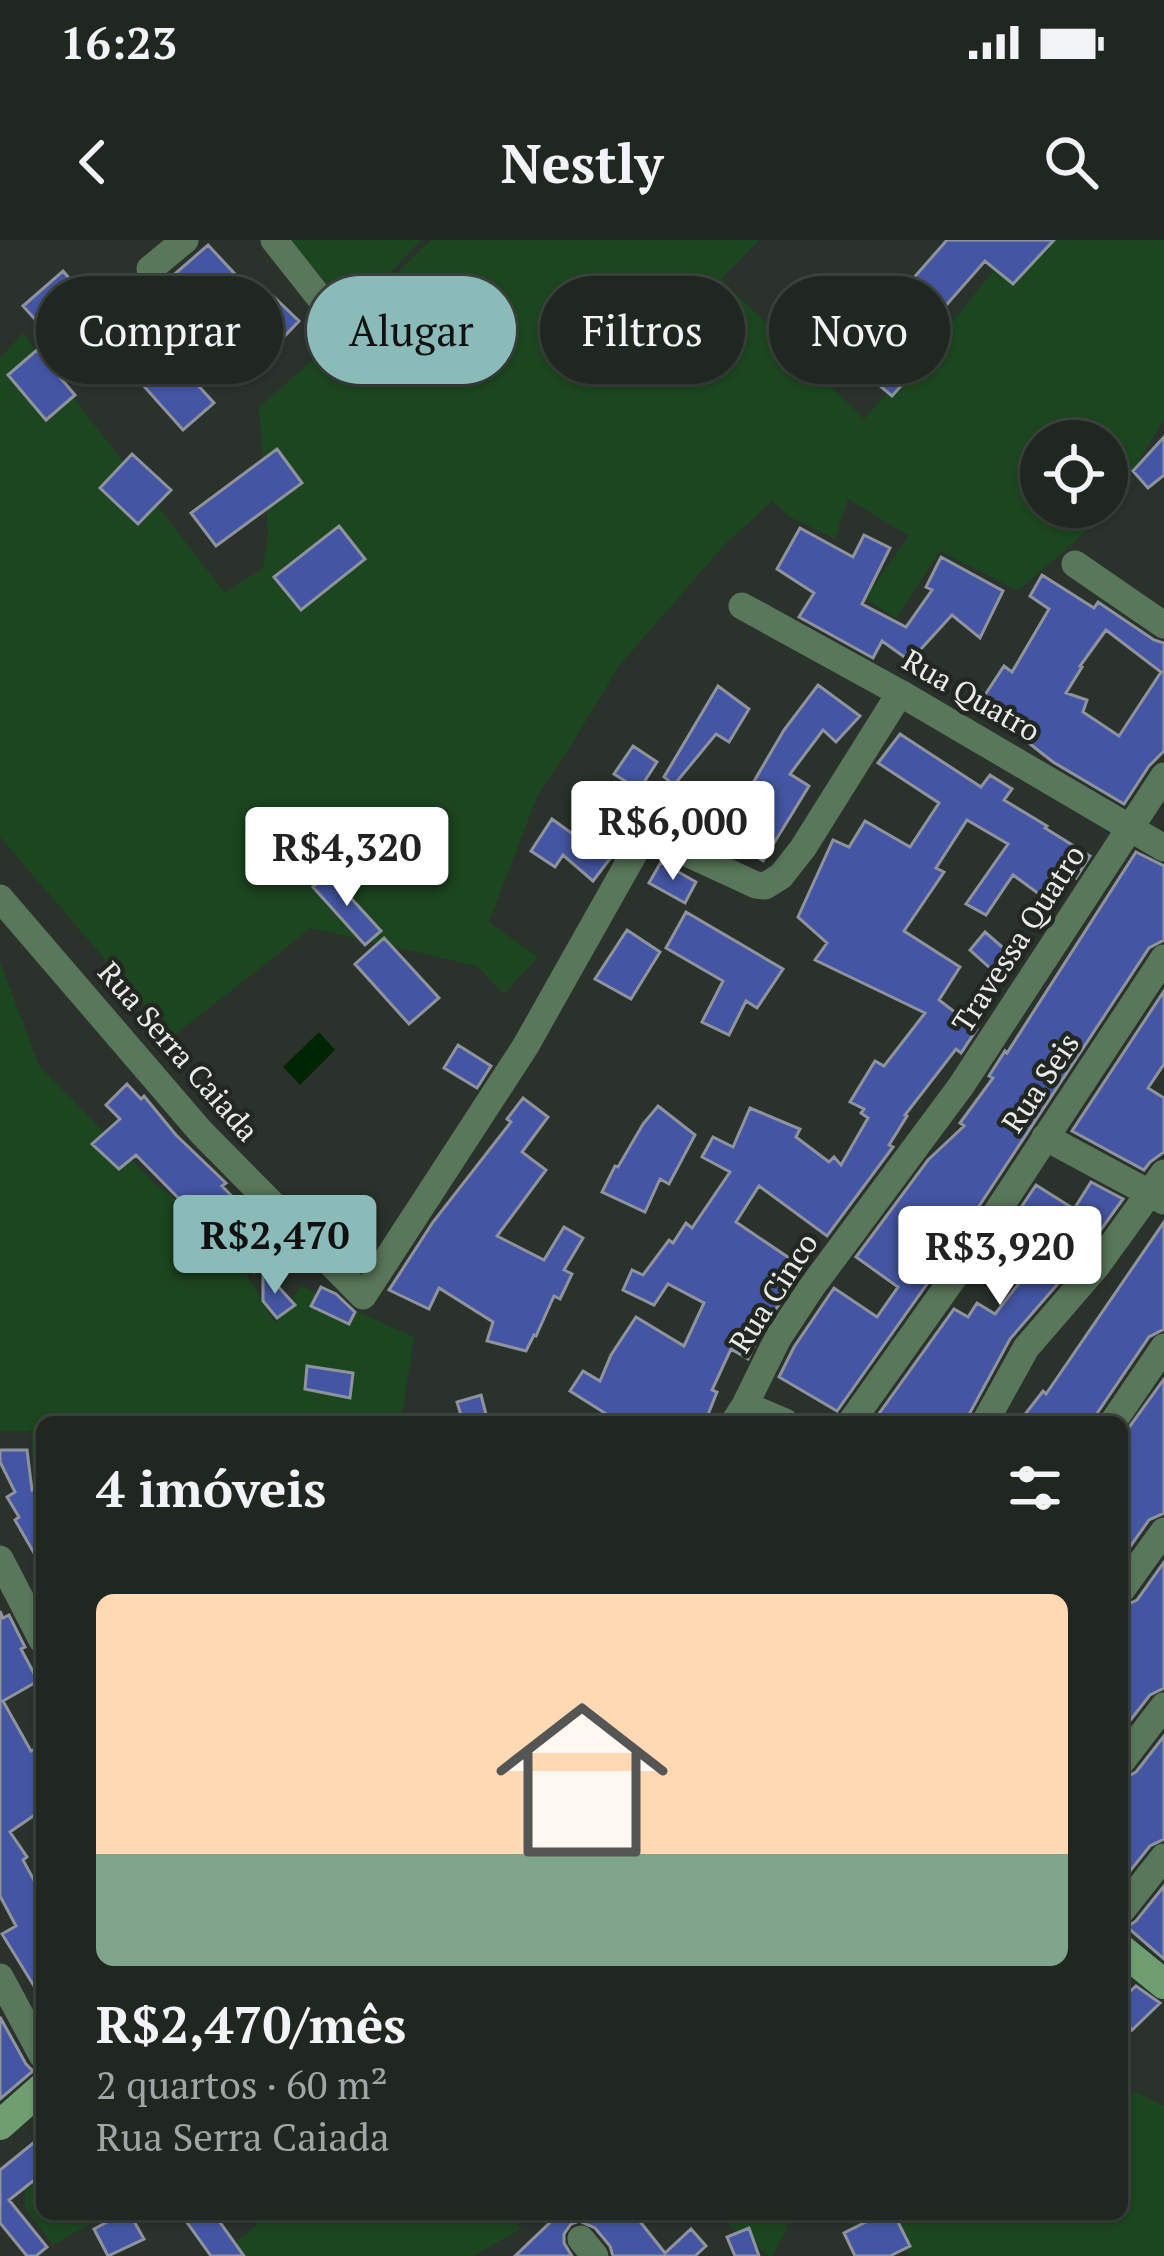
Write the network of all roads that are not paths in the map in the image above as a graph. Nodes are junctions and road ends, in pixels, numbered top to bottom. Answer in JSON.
{"nodes":[{"id":1,"x":185,"y":240,"type":"edge"},
{"id":2,"x":274,"y":240,"type":"edge"},
{"id":3,"x":150,"y":268,"type":"dead end"},
{"id":4,"x":307,"y":281,"type":"edge"},
{"id":5,"x":1075,"y":564,"type":"dead end"},
{"id":6,"x":742,"y":606,"type":"dead end"},
{"id":7,"x":1164,"y":625,"type":"edge"},
{"id":8,"x":900,"y":692,"type":"junction"},
{"id":9,"x":1164,"y":776,"type":"edge"},
{"id":10,"x":1131,"y":829,"type":"junction"},
{"id":11,"x":1164,"y":848,"type":"edge"},
{"id":12,"x":0,"y":898,"type":"edge"},
{"id":13,"x":1164,"y":958,"type":"edge"},
{"id":14,"x":961,"y":1086,"type":"joint"},
{"id":15,"x":1045,"y":1137,"type":"junction"},
{"id":16,"x":1160,"y":1189,"type":"edge"},
{"id":17,"x":1164,"y":1347,"type":"edge"},
{"id":18,"x":739,"y":1414,"type":"edge"},
{"id":19,"x":855,"y":1416,"type":"edge"},
{"id":20,"x":989,"y":1416,"type":"edge"},
{"id":21,"x":1117,"y":1416,"type":"edge"},
{"id":22,"x":1150,"y":1547,"type":"edge"},
{"id":23,"x":0,"y":1559,"type":"edge"},
{"id":24,"x":1128,"y":1580,"type":"edge"},
{"id":25,"x":36,"y":1628,"type":"edge"},
{"id":26,"x":1164,"y":1706,"type":"edge"},
{"id":27,"x":1128,"y":1753,"type":"edge"},
{"id":28,"x":1164,"y":1857,"type":"edge"},
{"id":29,"x":1128,"y":1902,"type":"edge"},
{"id":30,"x":1128,"y":1955,"type":"edge"},
{"id":31,"x":0,"y":1977,"type":"edge"},
{"id":32,"x":1164,"y":1984,"type":"edge"},
{"id":33,"x":36,"y":2044,"type":"edge"},
{"id":34,"x":36,"y":2093,"type":"edge"},
{"id":35,"x":0,"y":2125,"type":"edge"}],
"edges":[{"from":1,"to":3,"type":"street"},
{"from":2,"to":4,"type":"street"},
{"from":5,"to":7,"type":"street"},
{"from":6,"to":8,"type":"street","name":"Rua Quatro"},
{"from":8,"to":10,"type":"street","name":"Rua Quatro"},
{"from":8,"to":12,"type":"street","name":"Rua Serra Caiada"},
{"from":9,"to":10,"type":"street"},
{"from":10,"to":11,"type":"street","name":"Rua Quatro"},
{"from":10,"to":14,"type":"street","name":"Travessa Quatro"},
{"from":13,"to":15,"type":"street","name":"Rua Seis"},
{"from":14,"to":18,"type":"street","name":"Rua Cinco"},
{"from":15,"to":16,"type":"street"},
{"from":15,"to":19,"type":"street","name":"Rua Seis"},
{"from":16,"to":20,"type":"street"},
{"from":17,"to":21,"type":"street"},
{"from":22,"to":24,"type":"street"},
{"from":23,"to":25,"type":"street"},
{"from":26,"to":27,"type":"street"},
{"from":28,"to":29,"type":"street"},
{"from":30,"to":32,"type":"street"},
{"from":31,"to":33,"type":"street"},
{"from":34,"to":35,"type":"street"}]}
